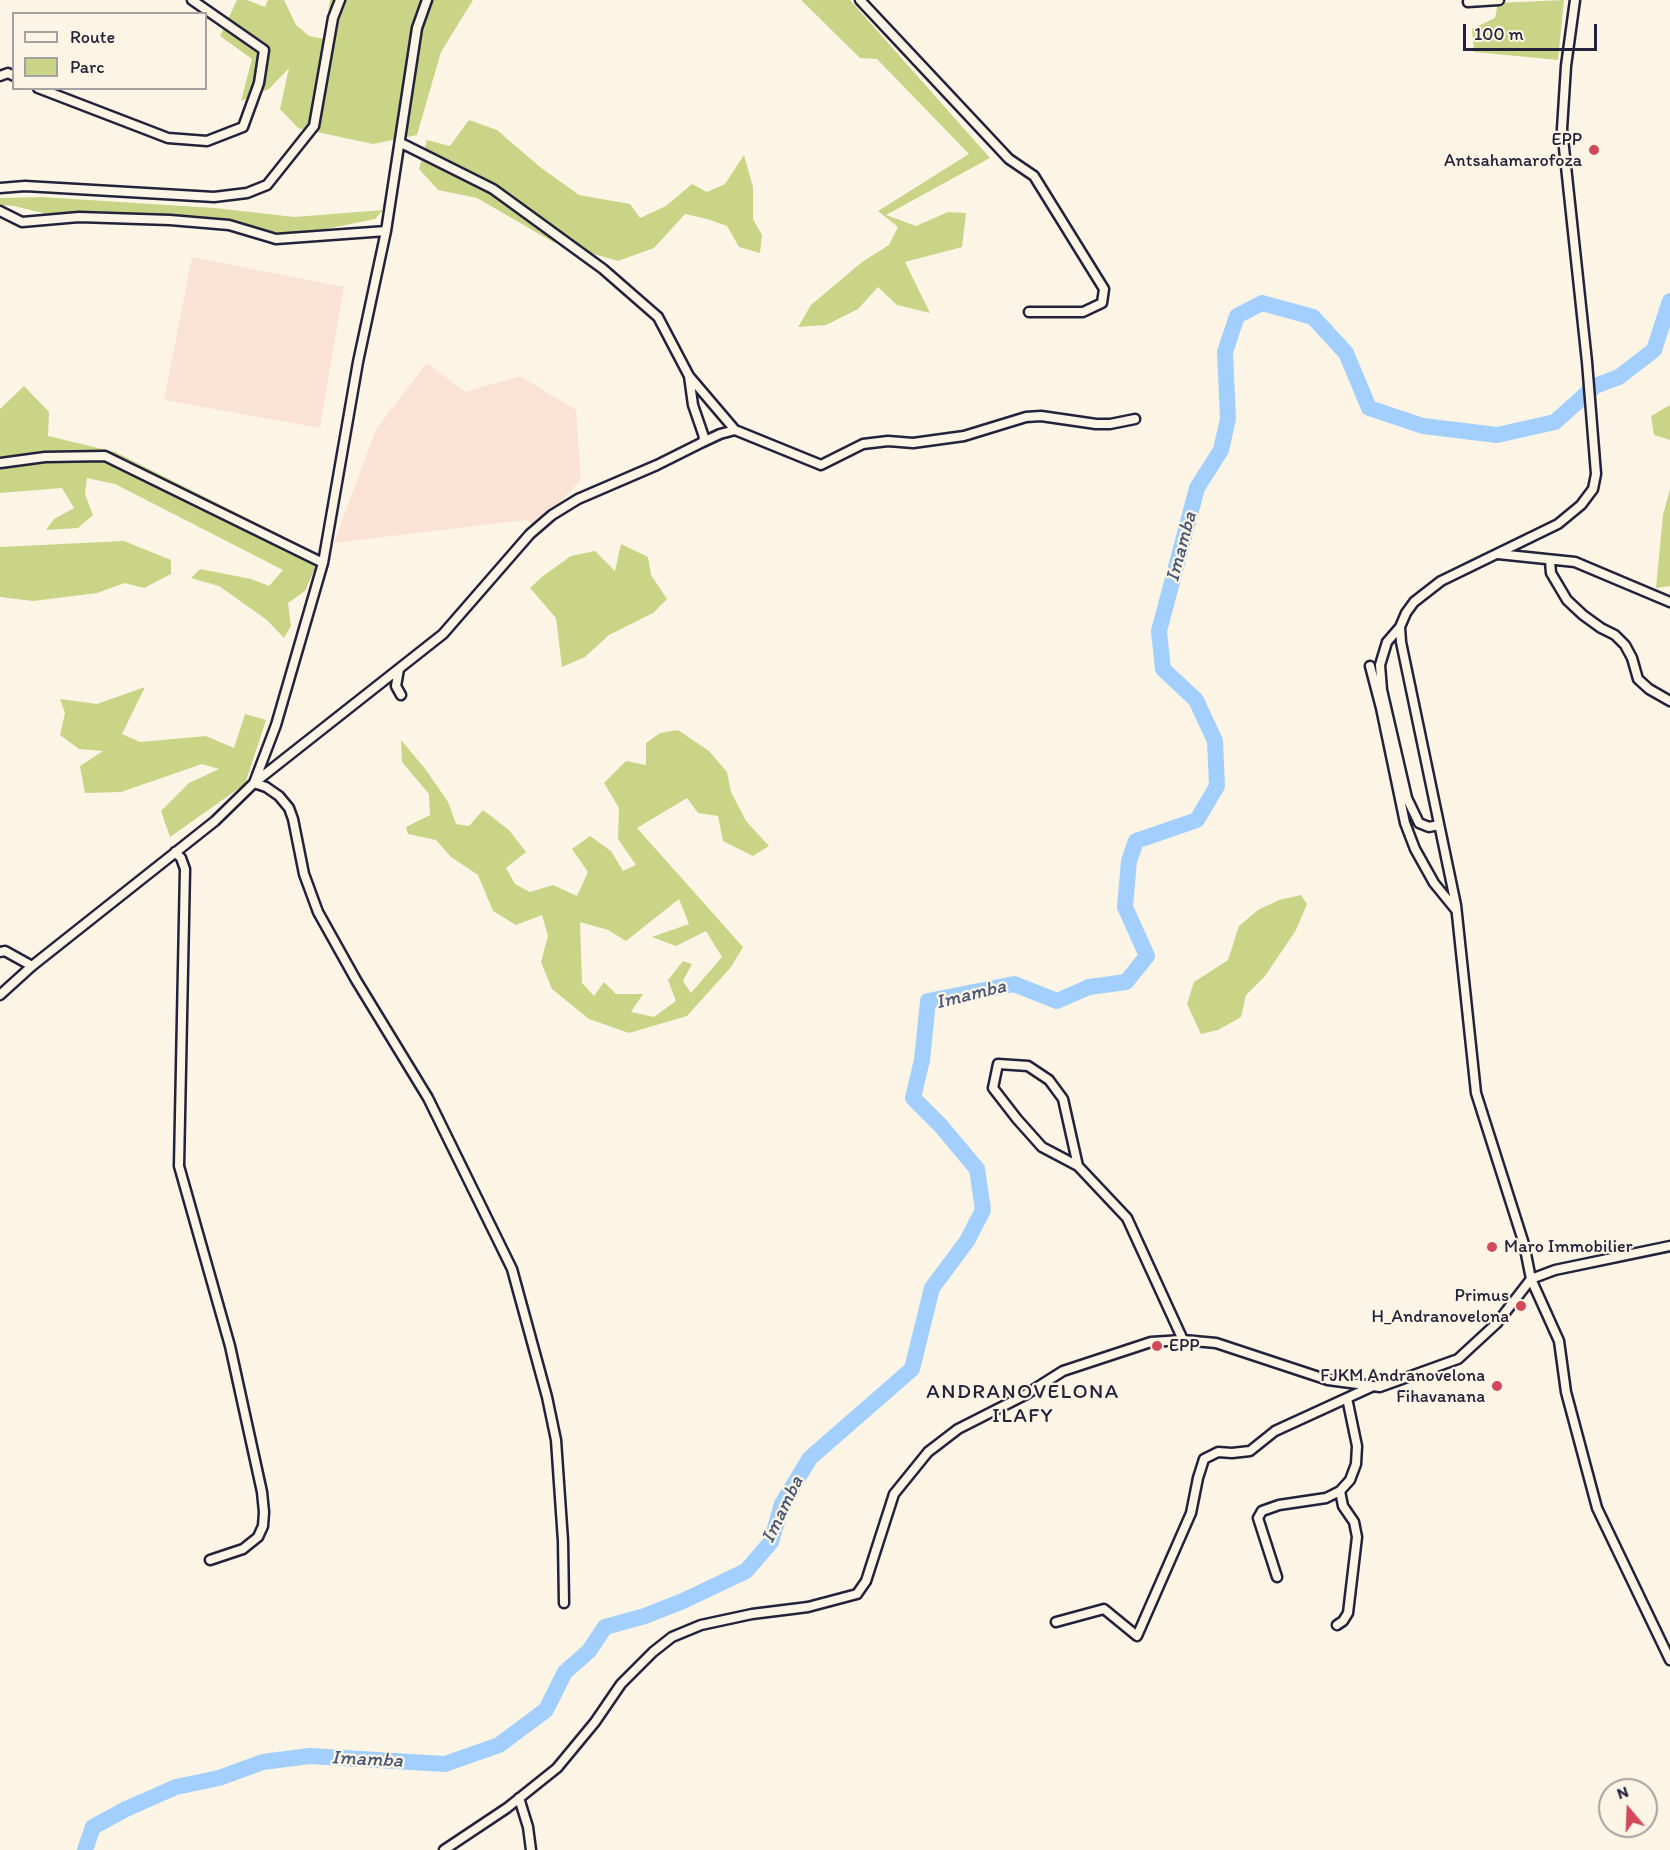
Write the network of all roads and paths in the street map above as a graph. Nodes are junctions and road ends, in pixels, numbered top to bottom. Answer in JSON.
{"nodes":[{"id":1,"x":192,"y":0,"type":"edge"},
{"id":2,"x":340,"y":0,"type":"edge"},
{"id":3,"x":427,"y":0,"type":"edge"},
{"id":4,"x":860,"y":0,"type":"edge"},
{"id":5,"x":1499,"y":0,"type":"edge"},
{"id":6,"x":1575,"y":0,"type":"edge"},
{"id":7,"x":1467,"y":2,"type":"dead end"},
{"id":8,"x":43,"y":90,"type":"edge"},
{"id":9,"x":400,"y":143,"type":"junction"},
{"id":10,"x":0,"y":188,"type":"edge"},
{"id":11,"x":0,"y":211,"type":"edge"},
{"id":12,"x":386,"y":231,"type":"junction"},
{"id":13,"x":1029,"y":312,"type":"dead end"},
{"id":14,"x":689,"y":376,"type":"junction"},
{"id":15,"x":1135,"y":419,"type":"dead end"},
{"id":16,"x":735,"y":430,"type":"junction"},
{"id":17,"x":702,"y":442,"type":"junction"},
{"id":18,"x":0,"y":463,"type":"edge"},
{"id":19,"x":1497,"y":554,"type":"junction"},
{"id":20,"x":1550,"y":561,"type":"junction"},
{"id":21,"x":323,"y":563,"type":"junction"},
{"id":22,"x":1670,"y":602,"type":"edge"},
{"id":23,"x":1400,"y":627,"type":"junction"},
{"id":24,"x":1370,"y":666,"type":"dead end"},
{"id":25,"x":399,"y":669,"type":"junction"},
{"id":26,"x":401,"y":695,"type":"dead end"},
{"id":27,"x":1670,"y":702,"type":"edge"},
{"id":28,"x":254,"y":783,"type":"junction"},
{"id":29,"x":1439,"y":825,"type":"junction"},
{"id":30,"x":175,"y":852,"type":"junction"},
{"id":31,"x":1456,"y":910,"type":"junction"},
{"id":32,"x":0,"y":952,"type":"edge"},
{"id":33,"x":32,"y":966,"type":"junction"},
{"id":34,"x":0,"y":995,"type":"edge"},
{"id":35,"x":1078,"y":1166,"type":"junction"},
{"id":36,"x":1670,"y":1246,"type":"edge"},
{"id":37,"x":1531,"y":1279,"type":"junction"},
{"id":38,"x":1183,"y":1340,"type":"junction"},
{"id":39,"x":1371,"y":1386,"type":"junction"},
{"id":40,"x":1347,"y":1398,"type":"junction"},
{"id":41,"x":1340,"y":1491,"type":"junction"},
{"id":42,"x":210,"y":1560,"type":"dead end"},
{"id":43,"x":1277,"y":1577,"type":"dead end"},
{"id":44,"x":564,"y":1603,"type":"dead end"},
{"id":45,"x":1056,"y":1622,"type":"dead end"},
{"id":46,"x":1336,"y":1625,"type":"dead end"},
{"id":47,"x":1670,"y":1660,"type":"edge"},
{"id":48,"x":519,"y":1798,"type":"junction"},
{"id":49,"x":444,"y":1850,"type":"edge"},
{"id":50,"x":531,"y":1850,"type":"edge"}],
"edges":[{"from":1,"to":8,"type":"street"},
{"from":2,"to":10,"type":"street"},
{"from":3,"to":9,"type":"street"},
{"from":4,"to":13,"type":"street"},
{"from":5,"to":7,"type":"street"},
{"from":6,"to":19,"type":"street"},
{"from":9,"to":12,"type":"street"},
{"from":9,"to":14,"type":"street"},
{"from":11,"to":12,"type":"street"},
{"from":12,"to":21,"type":"street"},
{"from":14,"to":16,"type":"street"},
{"from":14,"to":17,"type":"street"},
{"from":15,"to":16,"type":"street"},
{"from":16,"to":17,"type":"street"},
{"from":17,"to":25,"type":"street"},
{"from":18,"to":21,"type":"street"},
{"from":19,"to":20,"type":"street"},
{"from":19,"to":23,"type":"street"},
{"from":20,"to":22,"type":"street"},
{"from":20,"to":27,"type":"street"},
{"from":21,"to":28,"type":"street"},
{"from":23,"to":29,"type":"street"},
{"from":23,"to":29,"type":"street"},
{"from":24,"to":31,"type":"street"},
{"from":25,"to":26,"type":"street"},
{"from":25,"to":28,"type":"street"},
{"from":28,"to":30,"type":"street"},
{"from":28,"to":44,"type":"street"},
{"from":29,"to":31,"type":"street"},
{"from":30,"to":33,"type":"street"},
{"from":30,"to":42,"type":"street"},
{"from":31,"to":37,"type":"street"},
{"from":32,"to":33,"type":"street"},
{"from":33,"to":34,"type":"street"},
{"from":35,"to":35,"type":"street"},
{"from":35,"to":38,"type":"street"},
{"from":36,"to":37,"type":"street"},
{"from":37,"to":39,"type":"street"},
{"from":37,"to":47,"type":"street"},
{"from":38,"to":39,"type":"street"},
{"from":38,"to":48,"type":"street"},
{"from":39,"to":40,"type":"street"},
{"from":40,"to":41,"type":"street"},
{"from":40,"to":45,"type":"street"},
{"from":41,"to":43,"type":"street"},
{"from":41,"to":46,"type":"street"},
{"from":48,"to":49,"type":"street"},
{"from":48,"to":50,"type":"street"}]}
